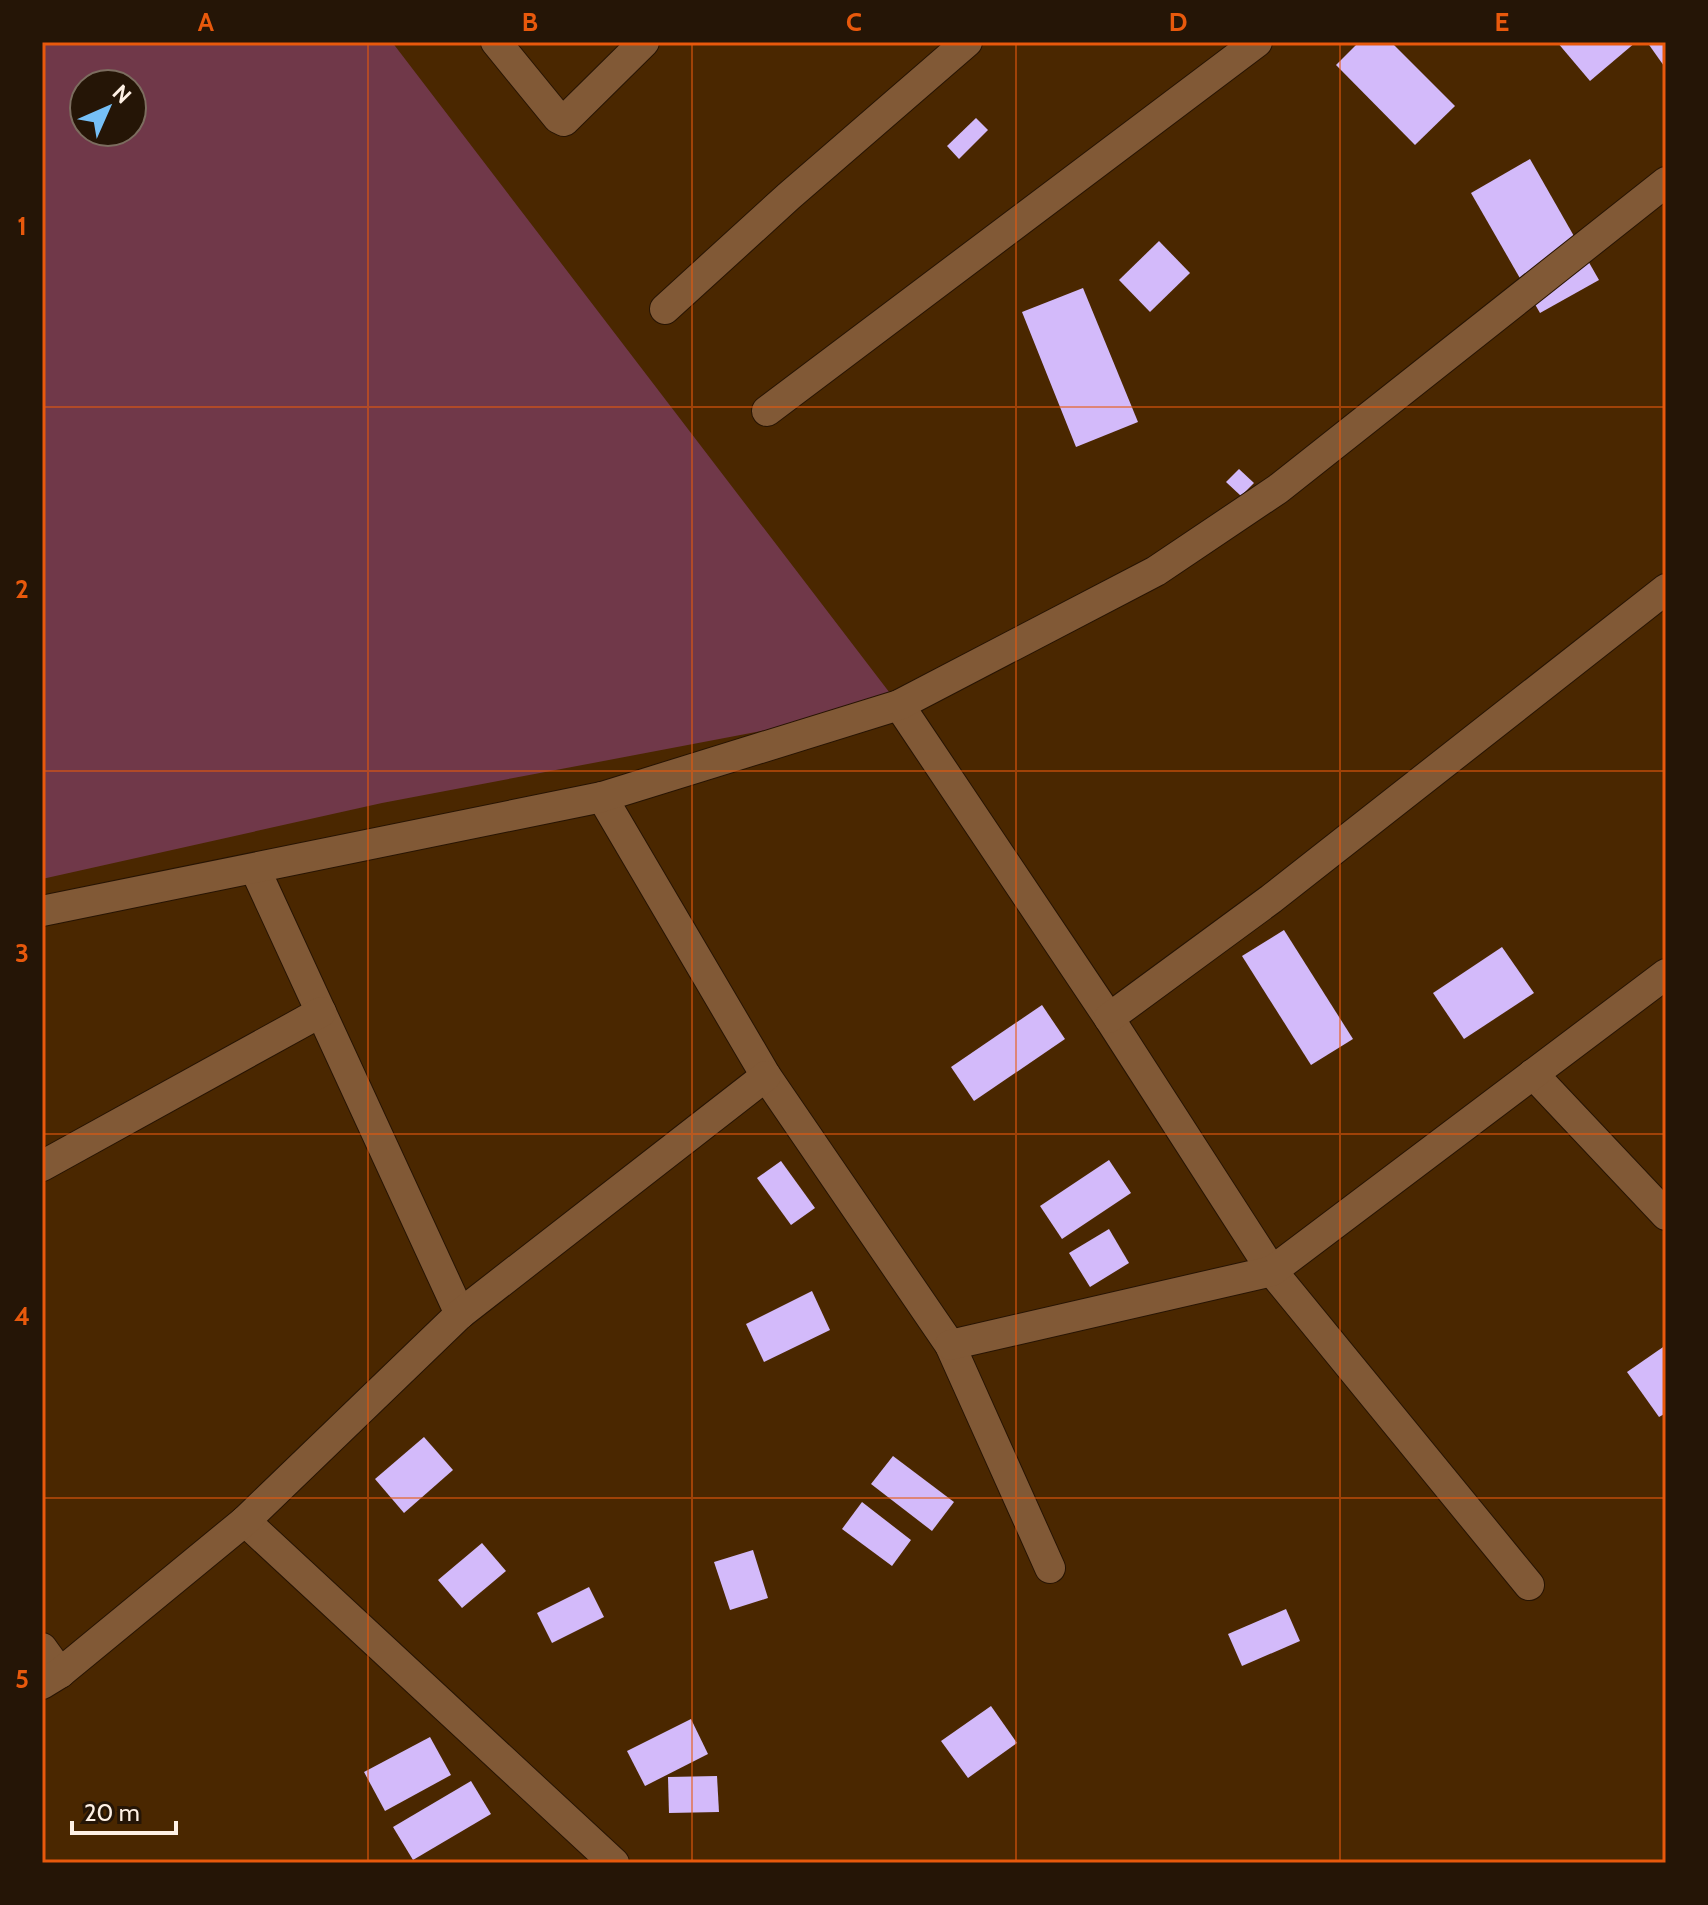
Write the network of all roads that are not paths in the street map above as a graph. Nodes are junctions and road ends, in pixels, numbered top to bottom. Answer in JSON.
{"nodes":[{"id":1,"x":496,"y":42,"type":"edge"},
{"id":2,"x":644,"y":42,"type":"edge"},
{"id":3,"x":967,"y":42,"type":"edge"},
{"id":4,"x":1257,"y":42,"type":"edge"},
{"id":5,"x":1666,"y":182,"type":"edge"},
{"id":6,"x":665,"y":309,"type":"dead end"},
{"id":7,"x":767,"y":411,"type":"dead end"},
{"id":8,"x":1666,"y":589,"type":"edge"},
{"id":9,"x":899,"y":705,"type":"junction"},
{"id":10,"x":602,"y":797,"type":"junction"},
{"id":11,"x":255,"y":869,"type":"junction"},
{"id":12,"x":42,"y":911,"type":"edge"},
{"id":13,"x":1666,"y":974,"type":"edge"},
{"id":14,"x":321,"y":1012,"type":"junction"},
{"id":15,"x":1109,"y":1018,"type":"junction"},
{"id":16,"x":1533,"y":1074,"type":"junction"},
{"id":17,"x":766,"y":1076,"type":"junction"},
{"id":18,"x":42,"y":1166,"type":"edge"},
{"id":19,"x":1666,"y":1215,"type":"edge"},
{"id":20,"x":1272,"y":1271,"type":"junction"},
{"id":21,"x":460,"y":1314,"type":"junction"},
{"id":22,"x":950,"y":1345,"type":"junction"},
{"id":23,"x":245,"y":1521,"type":"junction"},
{"id":24,"x":1050,"y":1568,"type":"dead end"},
{"id":25,"x":1529,"y":1585,"type":"dead end"},
{"id":26,"x":42,"y":1648,"type":"edge"},
{"id":27,"x":51,"y":1678,"type":"edge"},
{"id":28,"x":614,"y":1863,"type":"edge"}],
"edges":[{"from":1,"to":2,"type":"street"},
{"from":3,"to":6,"type":"street"},
{"from":4,"to":7,"type":"street"},
{"from":5,"to":9,"type":"street"},
{"from":8,"to":15,"type":"street"},
{"from":9,"to":10,"type":"street"},
{"from":9,"to":15,"type":"street"},
{"from":10,"to":11,"type":"street"},
{"from":10,"to":17,"type":"street"},
{"from":11,"to":12,"type":"street"},
{"from":11,"to":14,"type":"street"},
{"from":13,"to":16,"type":"street"},
{"from":14,"to":18,"type":"street"},
{"from":14,"to":21,"type":"street"},
{"from":15,"to":20,"type":"street"},
{"from":16,"to":19,"type":"street"},
{"from":16,"to":20,"type":"street"},
{"from":17,"to":21,"type":"street"},
{"from":17,"to":22,"type":"street"},
{"from":20,"to":22,"type":"street"},
{"from":20,"to":25,"type":"street"},
{"from":21,"to":23,"type":"street"},
{"from":22,"to":24,"type":"street"},
{"from":23,"to":27,"type":"street"},
{"from":23,"to":28,"type":"street"},
{"from":26,"to":27,"type":"street"}]}
